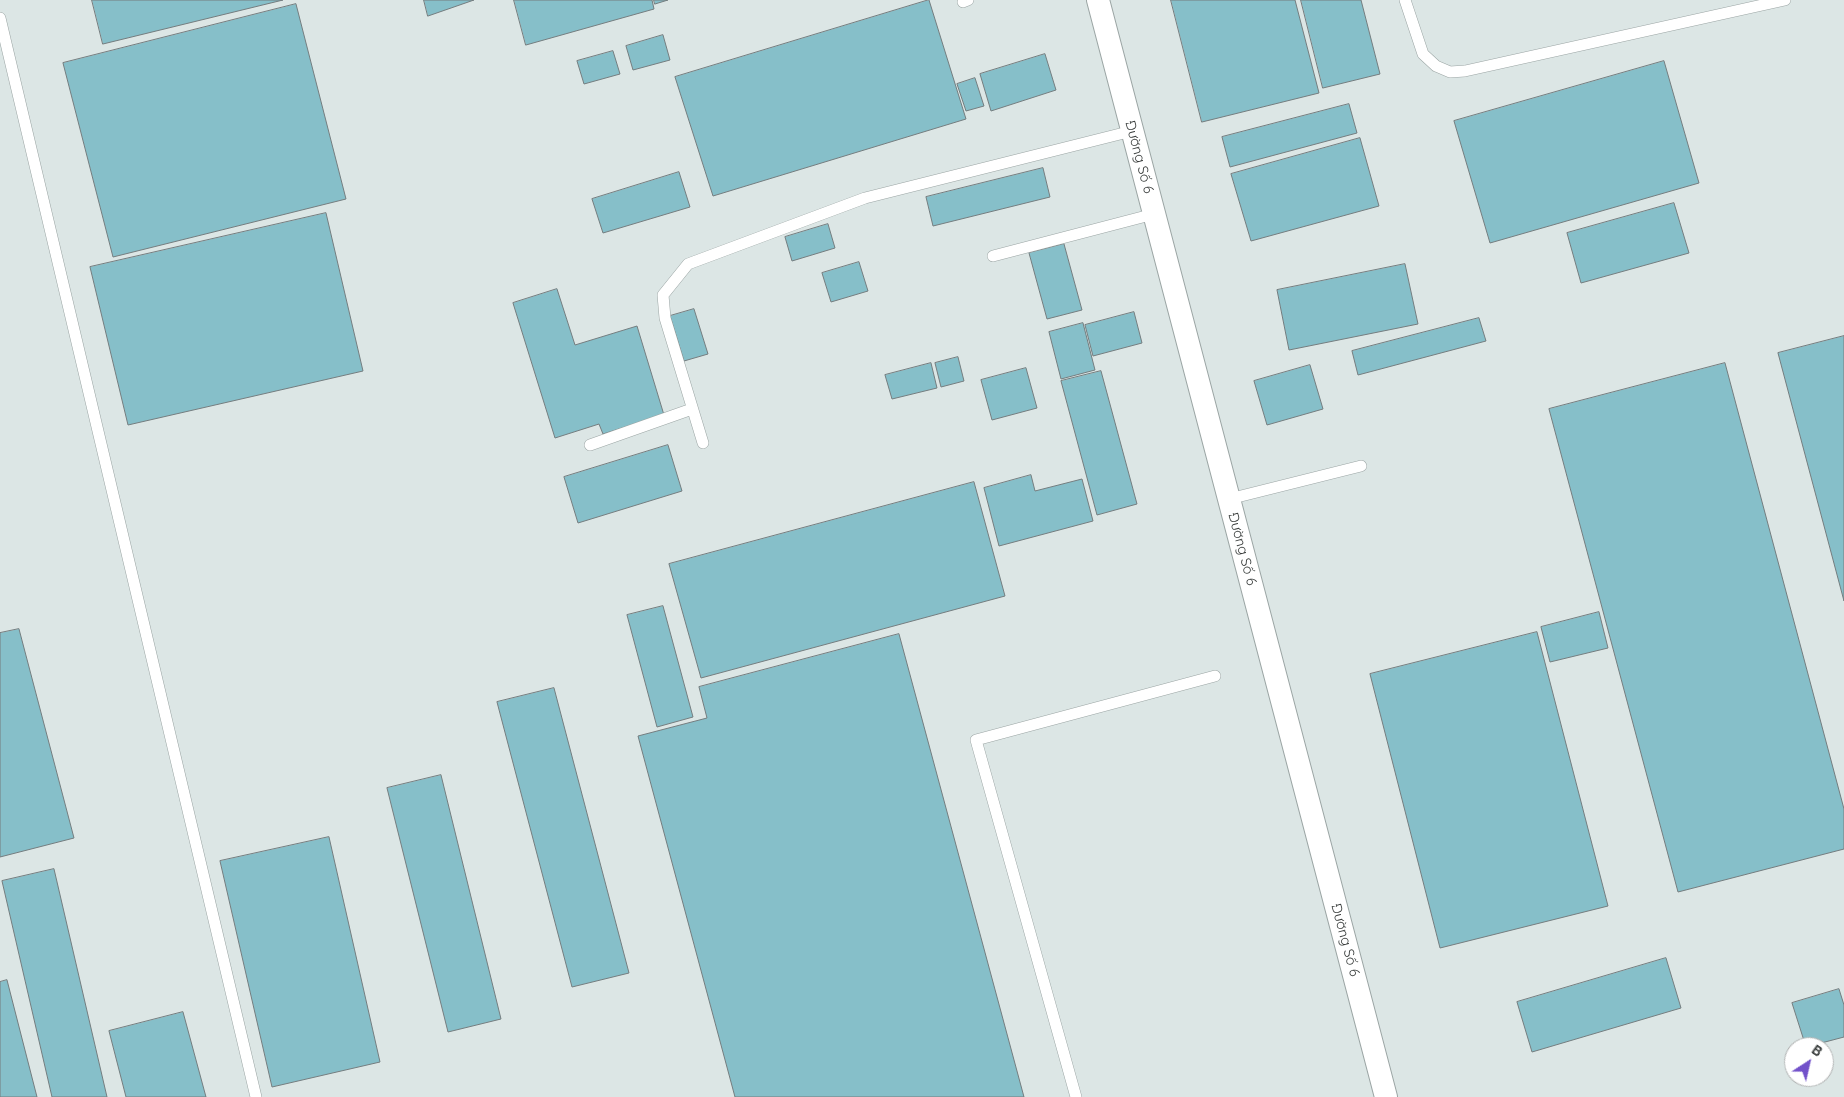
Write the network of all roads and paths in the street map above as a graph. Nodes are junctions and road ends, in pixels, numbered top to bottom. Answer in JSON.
{"nodes":[{"id":1,"x":1098,"y":0,"type":"edge"},
{"id":2,"x":1405,"y":0,"type":"edge"},
{"id":3,"x":1785,"y":0,"type":"edge"},
{"id":4,"x":0,"y":18,"type":"edge"},
{"id":5,"x":1132,"y":131,"type":"junction"},
{"id":6,"x":1154,"y":214,"type":"junction"},
{"id":7,"x":992,"y":256,"type":"dead end"},
{"id":8,"x":692,"y":409,"type":"junction"},
{"id":9,"x":703,"y":443,"type":"dead end"},
{"id":10,"x":590,"y":445,"type":"dead end"},
{"id":11,"x":1361,"y":466,"type":"dead end"},
{"id":12,"x":1229,"y":499,"type":"junction"},
{"id":13,"x":1215,"y":676,"type":"dead end"},
{"id":14,"x":256,"y":1097,"type":"edge"},
{"id":15,"x":1076,"y":1097,"type":"edge"},
{"id":16,"x":1386,"y":1097,"type":"edge"}],
"edges":[{"from":1,"to":5,"type":"street","name":"Đường Số 6"},
{"from":2,"to":3,"type":"lane"},
{"from":4,"to":14,"type":"lane"},
{"from":5,"to":6,"type":"street","name":"Đường Số 6"},
{"from":5,"to":8,"type":"lane"},
{"from":6,"to":7,"type":"lane"},
{"from":6,"to":12,"type":"street","name":"Đường Số 6"},
{"from":8,"to":9,"type":"lane"},
{"from":8,"to":10,"type":"lane"},
{"from":11,"to":12,"type":"lane"},
{"from":12,"to":16,"type":"street","name":"Đường Số 6"},
{"from":13,"to":15,"type":"lane"}]}
